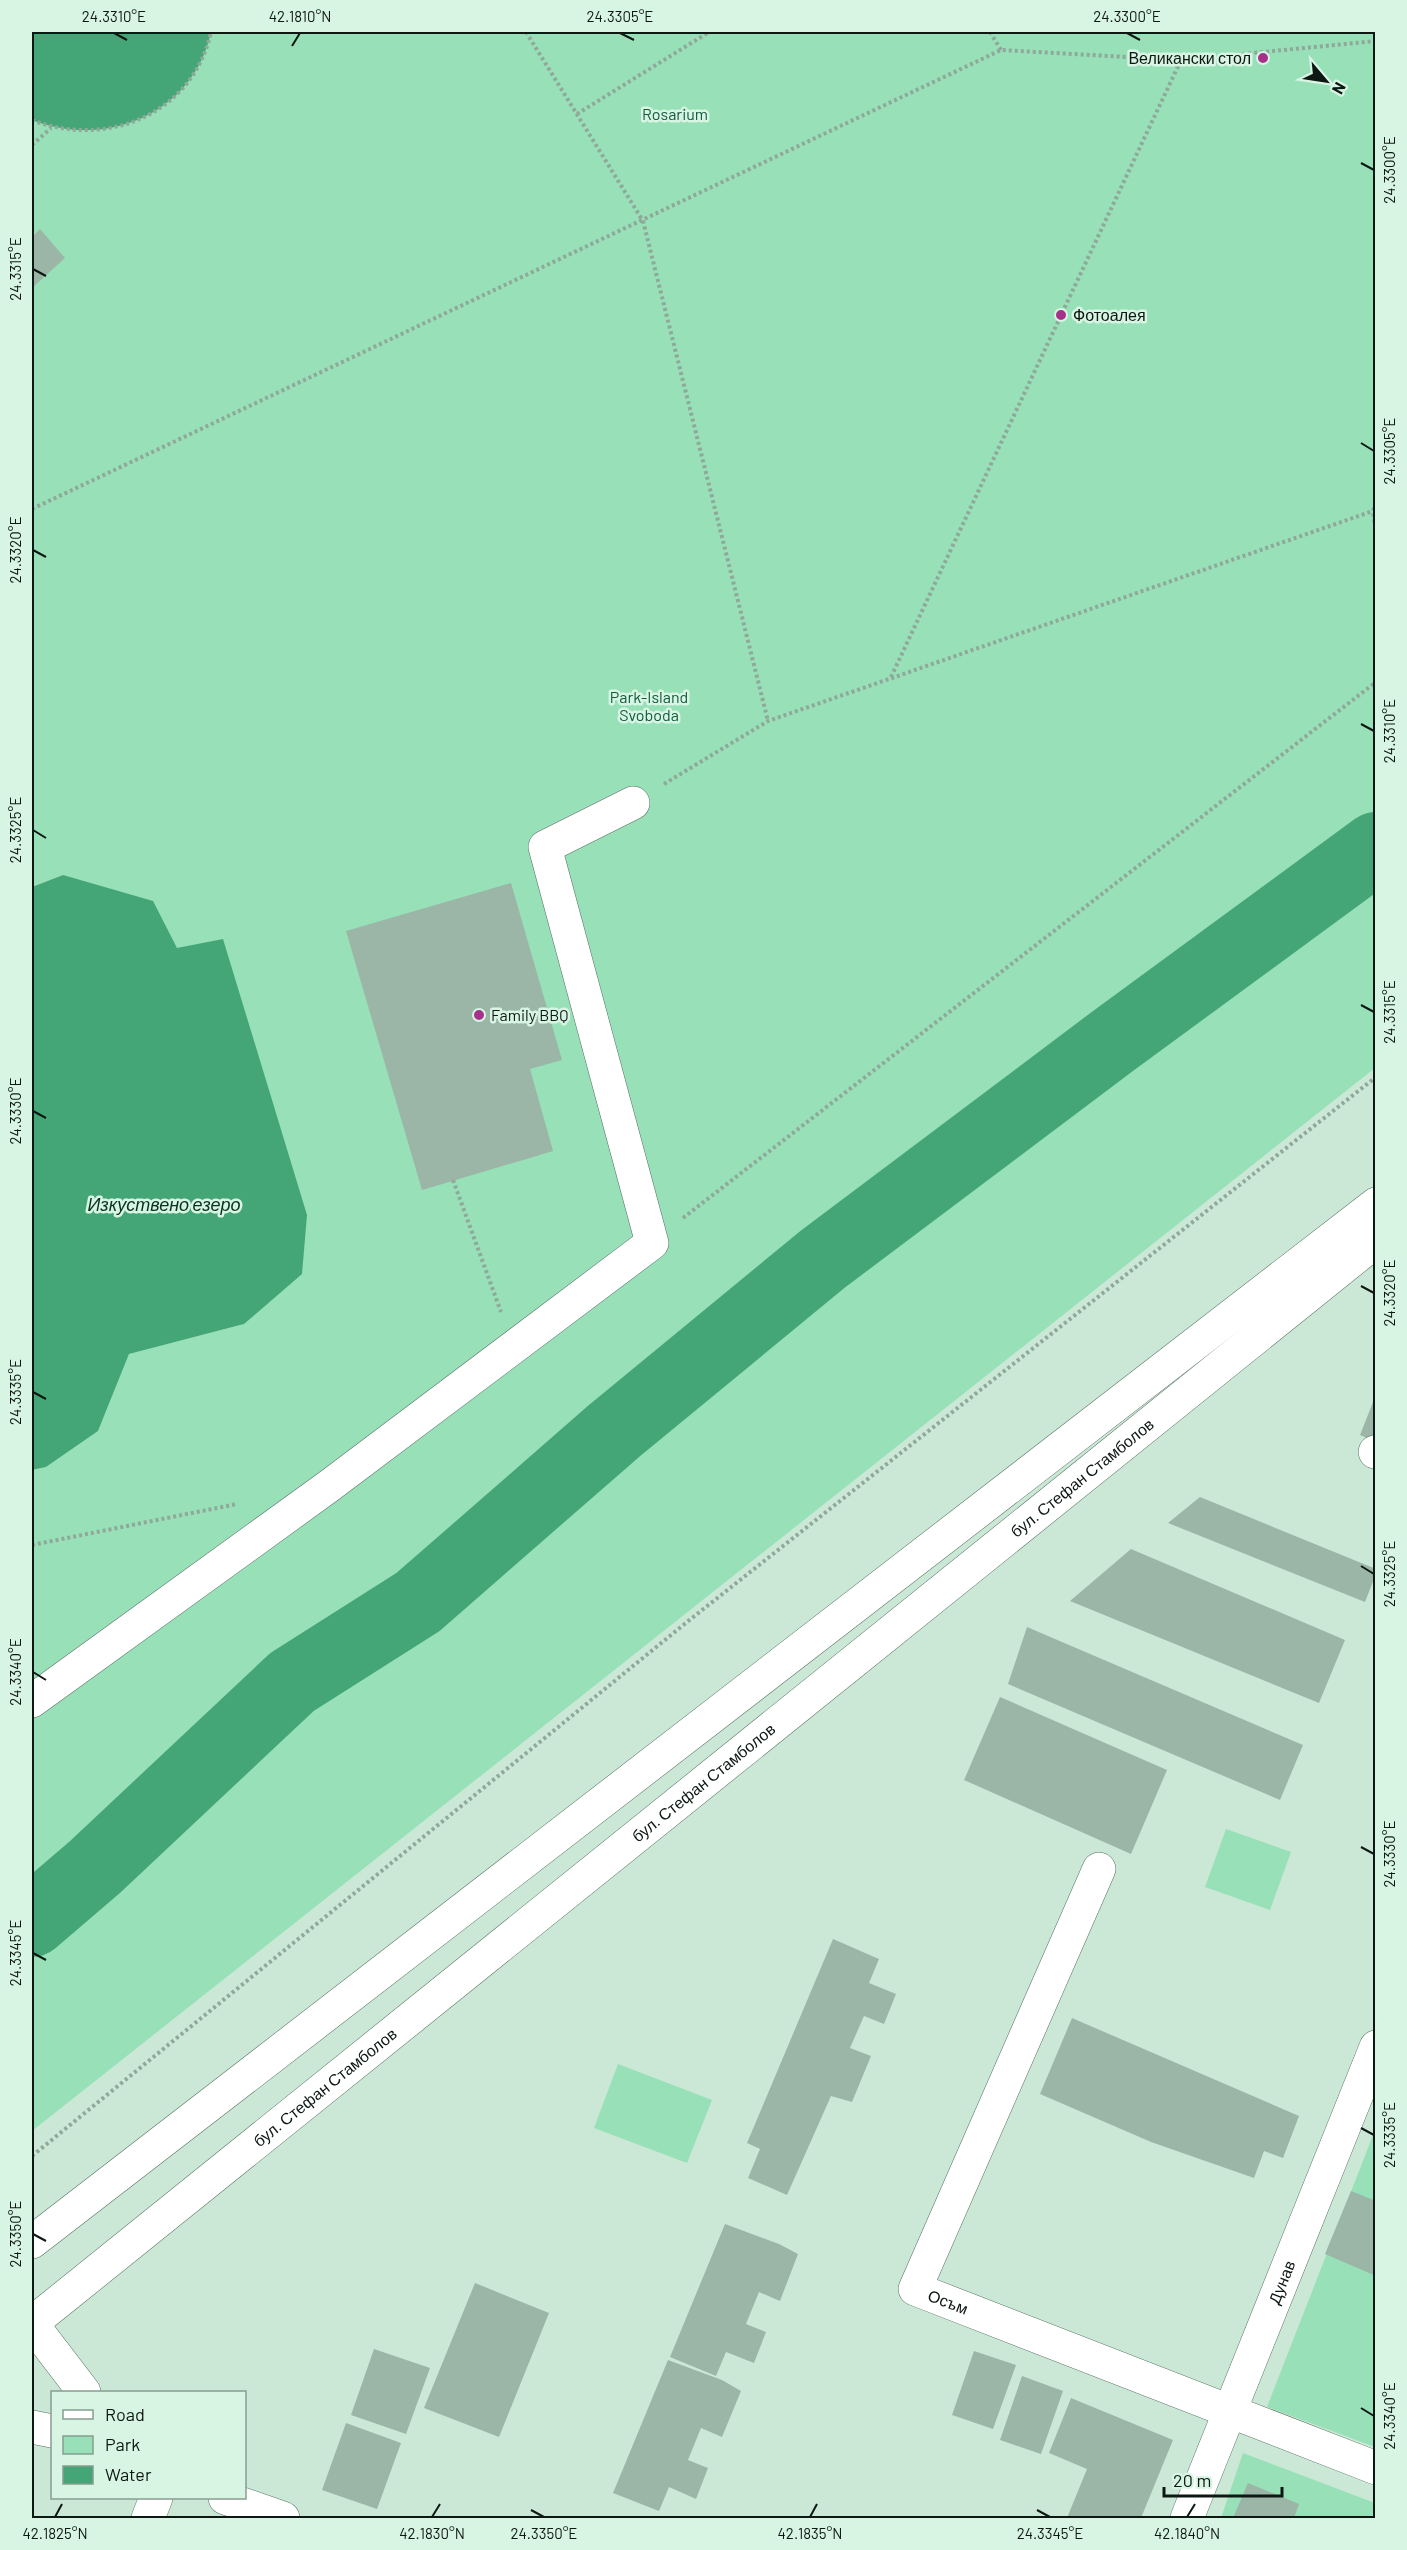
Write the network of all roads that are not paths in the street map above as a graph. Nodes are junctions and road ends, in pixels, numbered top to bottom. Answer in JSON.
{"nodes":[{"id":1,"x":633,"y":803,"type":"road end"},
{"id":2,"x":1376,"y":1204,"type":"edge"},
{"id":3,"x":1376,"y":1241,"type":"edge"},
{"id":4,"x":32,"y":1701,"type":"edge"},
{"id":5,"x":1099,"y":1869,"type":"dead end"},
{"id":6,"x":1376,"y":2047,"type":"edge"},
{"id":7,"x":32,"y":2242,"type":"edge"},
{"id":8,"x":32,"y":2323,"type":"edge"},
{"id":9,"x":83,"y":2391,"type":"edge"},
{"id":10,"x":1230,"y":2411,"type":"junction"},
{"id":11,"x":32,"y":2427,"type":"edge"},
{"id":12,"x":51,"y":2431,"type":"edge"},
{"id":13,"x":1376,"y":2468,"type":"edge"},
{"id":14,"x":156,"y":2499,"type":"edge"},
{"id":15,"x":228,"y":2499,"type":"edge"},
{"id":16,"x":148,"y":2518,"type":"edge"},
{"id":17,"x":283,"y":2518,"type":"edge"},
{"id":18,"x":1187,"y":2518,"type":"edge"}],
"edges":[{"from":1,"to":4,"type":"main road"},
{"from":2,"to":7,"type":"main road"},
{"from":3,"to":8,"type":"main road","name":"бул. Стефан Стамболов"},
{"from":5,"to":10,"type":"main road","name":"Осъм"},
{"from":6,"to":10,"type":"main road","name":"Дунав"},
{"from":8,"to":9,"type":"main road"},
{"from":10,"to":13,"type":"main road","name":"Осъм"},
{"from":10,"to":18,"type":"main road","name":"Дунав"},
{"from":11,"to":12,"type":"main road"},
{"from":14,"to":16,"type":"main road"},
{"from":15,"to":17,"type":"main road"}]}
